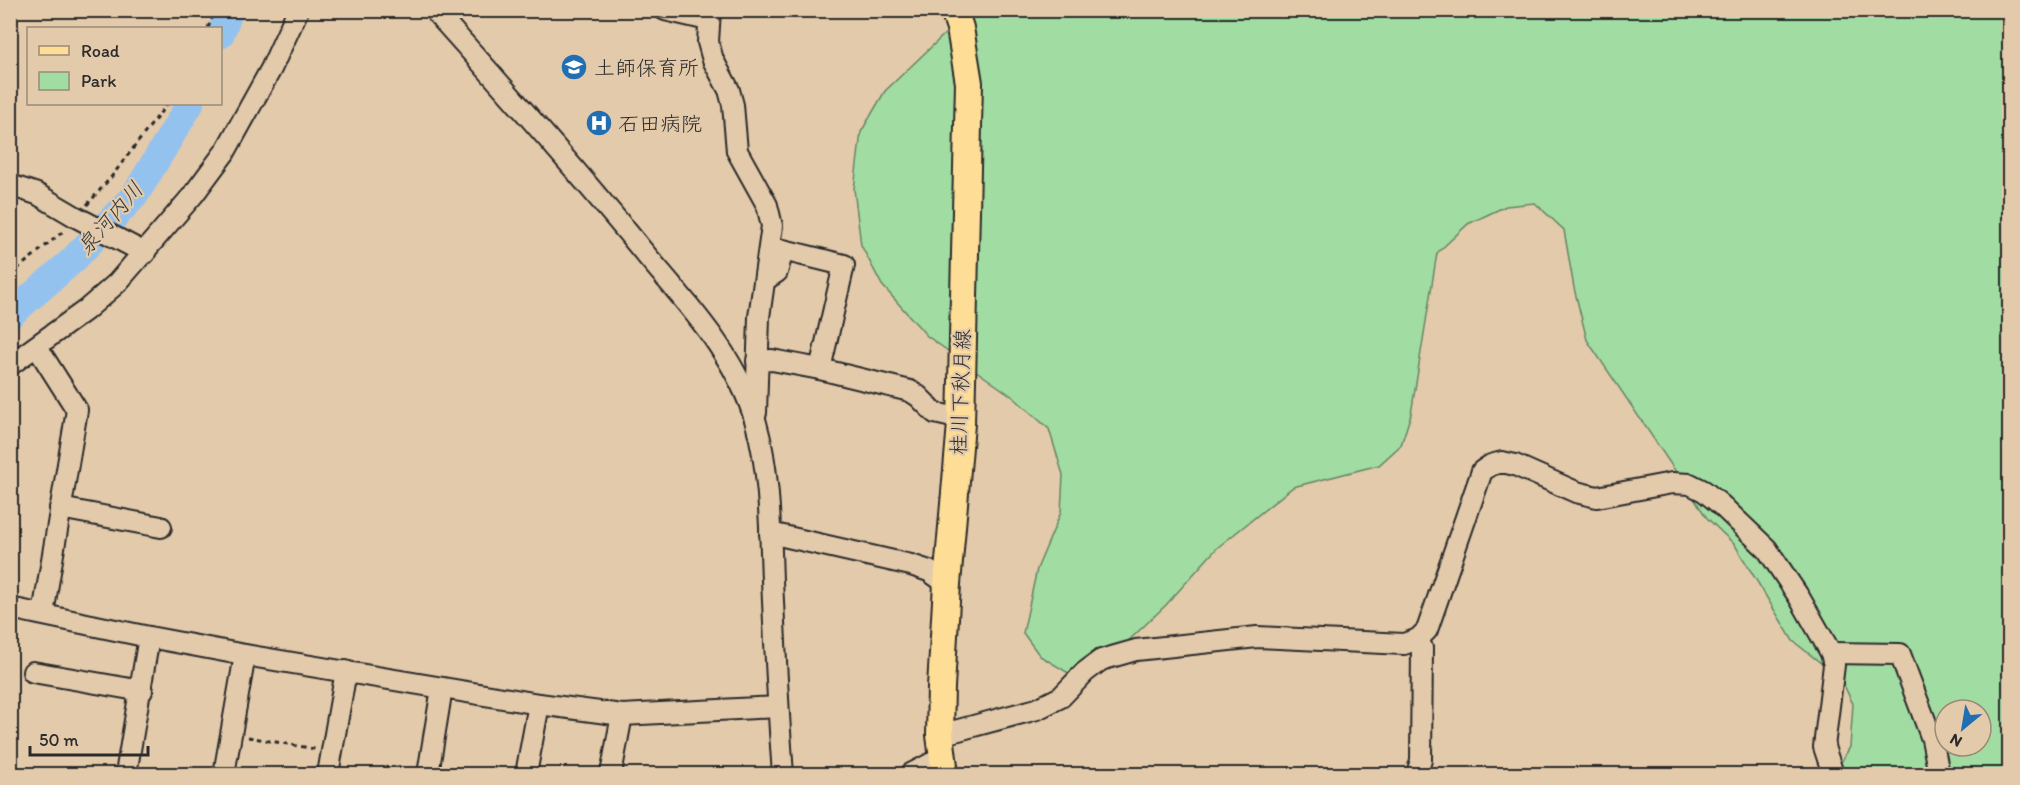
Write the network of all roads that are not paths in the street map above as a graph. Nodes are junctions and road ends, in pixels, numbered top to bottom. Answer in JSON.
{"nodes":[{"id":1,"x":298,"y":10,"type":"edge"},
{"id":2,"x":434,"y":10,"type":"edge"},
{"id":3,"x":665,"y":10,"type":"edge"},
{"id":4,"x":954,"y":10,"type":"edge"},
{"id":5,"x":709,"y":15,"type":"edge"},
{"id":6,"x":10,"y":185,"type":"edge"},
{"id":7,"x":140,"y":250,"type":"junction"},
{"id":8,"x":764,"y":282,"type":"junction"},
{"id":9,"x":37,"y":347,"type":"junction"},
{"id":10,"x":758,"y":361,"type":"junction"},
{"id":11,"x":10,"y":365,"type":"edge"},
{"id":12,"x":820,"y":369,"type":"junction"},
{"id":13,"x":961,"y":419,"type":"junction"},
{"id":14,"x":756,"y":422,"type":"junction"},
{"id":15,"x":60,"y":508,"type":"junction"},
{"id":16,"x":161,"y":527,"type":"dead end"},
{"id":17,"x":770,"y":533,"type":"junction"},
{"id":18,"x":946,"y":584,"type":"junction"},
{"id":19,"x":10,"y":608,"type":"edge"},
{"id":20,"x":43,"y":614,"type":"junction"},
{"id":21,"x":149,"y":637,"type":"junction"},
{"id":22,"x":1418,"y":639,"type":"junction"},
{"id":23,"x":1831,"y":654,"type":"junction"},
{"id":24,"x":245,"y":655,"type":"junction"},
{"id":25,"x":346,"y":671,"type":"junction"},
{"id":26,"x":33,"y":672,"type":"dead end"},
{"id":27,"x":442,"y":688,"type":"junction"},
{"id":28,"x":142,"y":691,"type":"junction"},
{"id":29,"x":539,"y":704,"type":"junction"},
{"id":30,"x":778,"y":707,"type":"junction"},
{"id":31,"x":622,"y":715,"type":"junction"},
{"id":32,"x":942,"y":756,"type":"edge"},
{"id":33,"x":126,"y":774,"type":"edge"},
{"id":34,"x":224,"y":774,"type":"edge"},
{"id":35,"x":327,"y":774,"type":"edge"},
{"id":36,"x":428,"y":774,"type":"edge"},
{"id":37,"x":526,"y":774,"type":"edge"},
{"id":38,"x":611,"y":774,"type":"edge"},
{"id":39,"x":783,"y":774,"type":"edge"},
{"id":40,"x":911,"y":774,"type":"edge"},
{"id":41,"x":1417,"y":774,"type":"edge"},
{"id":42,"x":1833,"y":774,"type":"edge"},
{"id":43,"x":1939,"y":774,"type":"edge"}],
"edges":[{"from":1,"to":7,"type":"street"},
{"from":2,"to":14,"type":"street"},
{"from":3,"to":5,"type":"street"},
{"from":4,"to":13,"type":"main road","name":"桂川下秋月線"},
{"from":5,"to":8,"type":"street"},
{"from":6,"to":7,"type":"street"},
{"from":7,"to":9,"type":"street"},
{"from":8,"to":10,"type":"street"},
{"from":8,"to":12,"type":"street"},
{"from":9,"to":11,"type":"street"},
{"from":9,"to":15,"type":"street"},
{"from":10,"to":12,"type":"street"},
{"from":10,"to":14,"type":"street"},
{"from":12,"to":13,"type":"street"},
{"from":13,"to":18,"type":"main road","name":"桂川下秋月線"},
{"from":14,"to":17,"type":"street"},
{"from":15,"to":16,"type":"street"},
{"from":15,"to":20,"type":"street"},
{"from":17,"to":18,"type":"street"},
{"from":17,"to":30,"type":"street"},
{"from":18,"to":32,"type":"main road","name":"桂川下秋月線"},
{"from":19,"to":20,"type":"street"},
{"from":20,"to":21,"type":"street"},
{"from":21,"to":24,"type":"street"},
{"from":21,"to":28,"type":"street"},
{"from":22,"to":23,"type":"street"},
{"from":22,"to":32,"type":"street"},
{"from":22,"to":41,"type":"street"},
{"from":23,"to":42,"type":"street"},
{"from":23,"to":43,"type":"street"},
{"from":24,"to":25,"type":"street"},
{"from":24,"to":34,"type":"street"},
{"from":25,"to":27,"type":"street"},
{"from":25,"to":35,"type":"street"},
{"from":26,"to":28,"type":"street"},
{"from":27,"to":29,"type":"street"},
{"from":27,"to":36,"type":"street"},
{"from":28,"to":33,"type":"street"},
{"from":29,"to":31,"type":"street"},
{"from":29,"to":37,"type":"street"},
{"from":30,"to":31,"type":"street"},
{"from":30,"to":39,"type":"street"},
{"from":31,"to":38,"type":"street"},
{"from":32,"to":40,"type":"street"}]}
